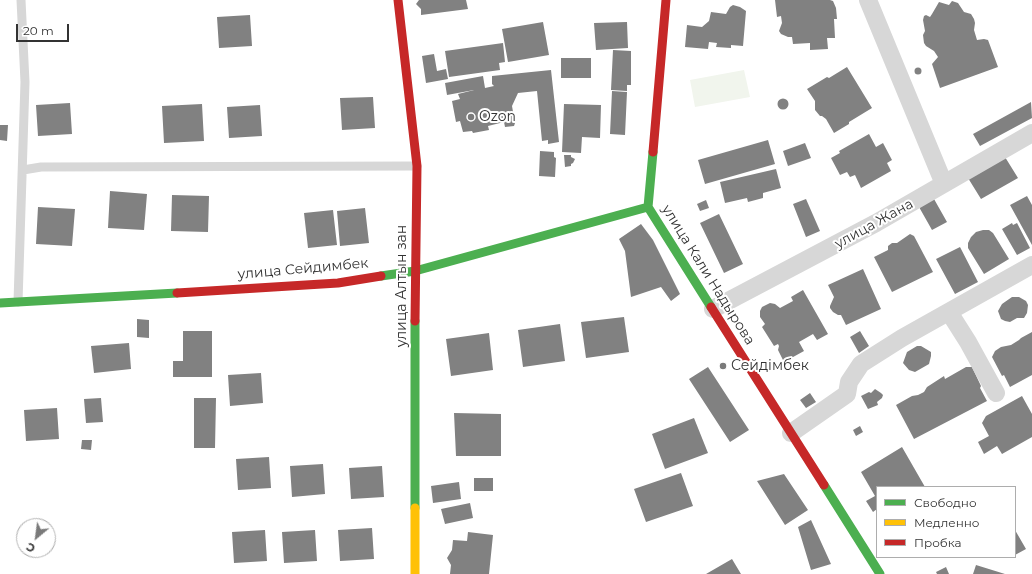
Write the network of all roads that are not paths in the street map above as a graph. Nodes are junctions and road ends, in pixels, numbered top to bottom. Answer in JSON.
{"nodes":[{"id":1,"x":21,"y":0,"type":"edge"},
{"id":2,"x":398,"y":0,"type":"edge"},
{"id":3,"x":666,"y":0,"type":"edge"},
{"id":4,"x":868,"y":0,"type":"edge"},
{"id":5,"x":1032,"y":133,"type":"edge"},
{"id":6,"x":417,"y":166,"type":"junction"},
{"id":7,"x":23,"y":170,"type":"junction"},
{"id":8,"x":944,"y":184,"type":"junction"},
{"id":9,"x":648,"y":207,"type":"junction"},
{"id":10,"x":1032,"y":265,"type":"edge"},
{"id":11,"x":415,"y":271,"type":"junction"},
{"id":12,"x":18,"y":302,"type":"junction"},
{"id":13,"x":0,"y":303,"type":"edge"},
{"id":14,"x":712,"y":309,"type":"junction"},
{"id":15,"x":949,"y":312,"type":"junction"},
{"id":16,"x":996,"y":393,"type":"dead end"},
{"id":17,"x":791,"y":433,"type":"junction"},
{"id":18,"x":415,"y":574,"type":"edge"},
{"id":19,"x":880,"y":574,"type":"edge"}],
"edges":[{"from":1,"to":7,"type":"lane"},
{"from":2,"to":6,"type":"street","name":"улица Алтын зан"},
{"from":3,"to":9,"type":"street","name":"улица Кали Надырова"},
{"from":4,"to":8,"type":"street"},
{"from":5,"to":8,"type":"street","name":"улица Жана"},
{"from":6,"to":7,"type":"lane"},
{"from":6,"to":11,"type":"street","name":"улица Алтын зан"},
{"from":7,"to":12,"type":"lane"},
{"from":8,"to":14,"type":"street","name":"улица Жана"},
{"from":9,"to":11,"type":"street","name":"улица Сейдимбек"},
{"from":9,"to":14,"type":"street","name":"улица Кали Надырова"},
{"from":10,"to":15,"type":"street"},
{"from":11,"to":12,"type":"street","name":"улица Сейдимбек"},
{"from":11,"to":18,"type":"street","name":"улица Алтын зан"},
{"from":12,"to":13,"type":"street","name":"улица Сейдимбек"},
{"from":14,"to":17,"type":"street","name":"улица Кали Надырова"},
{"from":15,"to":16,"type":"street"},
{"from":15,"to":17,"type":"street"},
{"from":17,"to":19,"type":"street","name":"улица Кали Надырова"}]}
